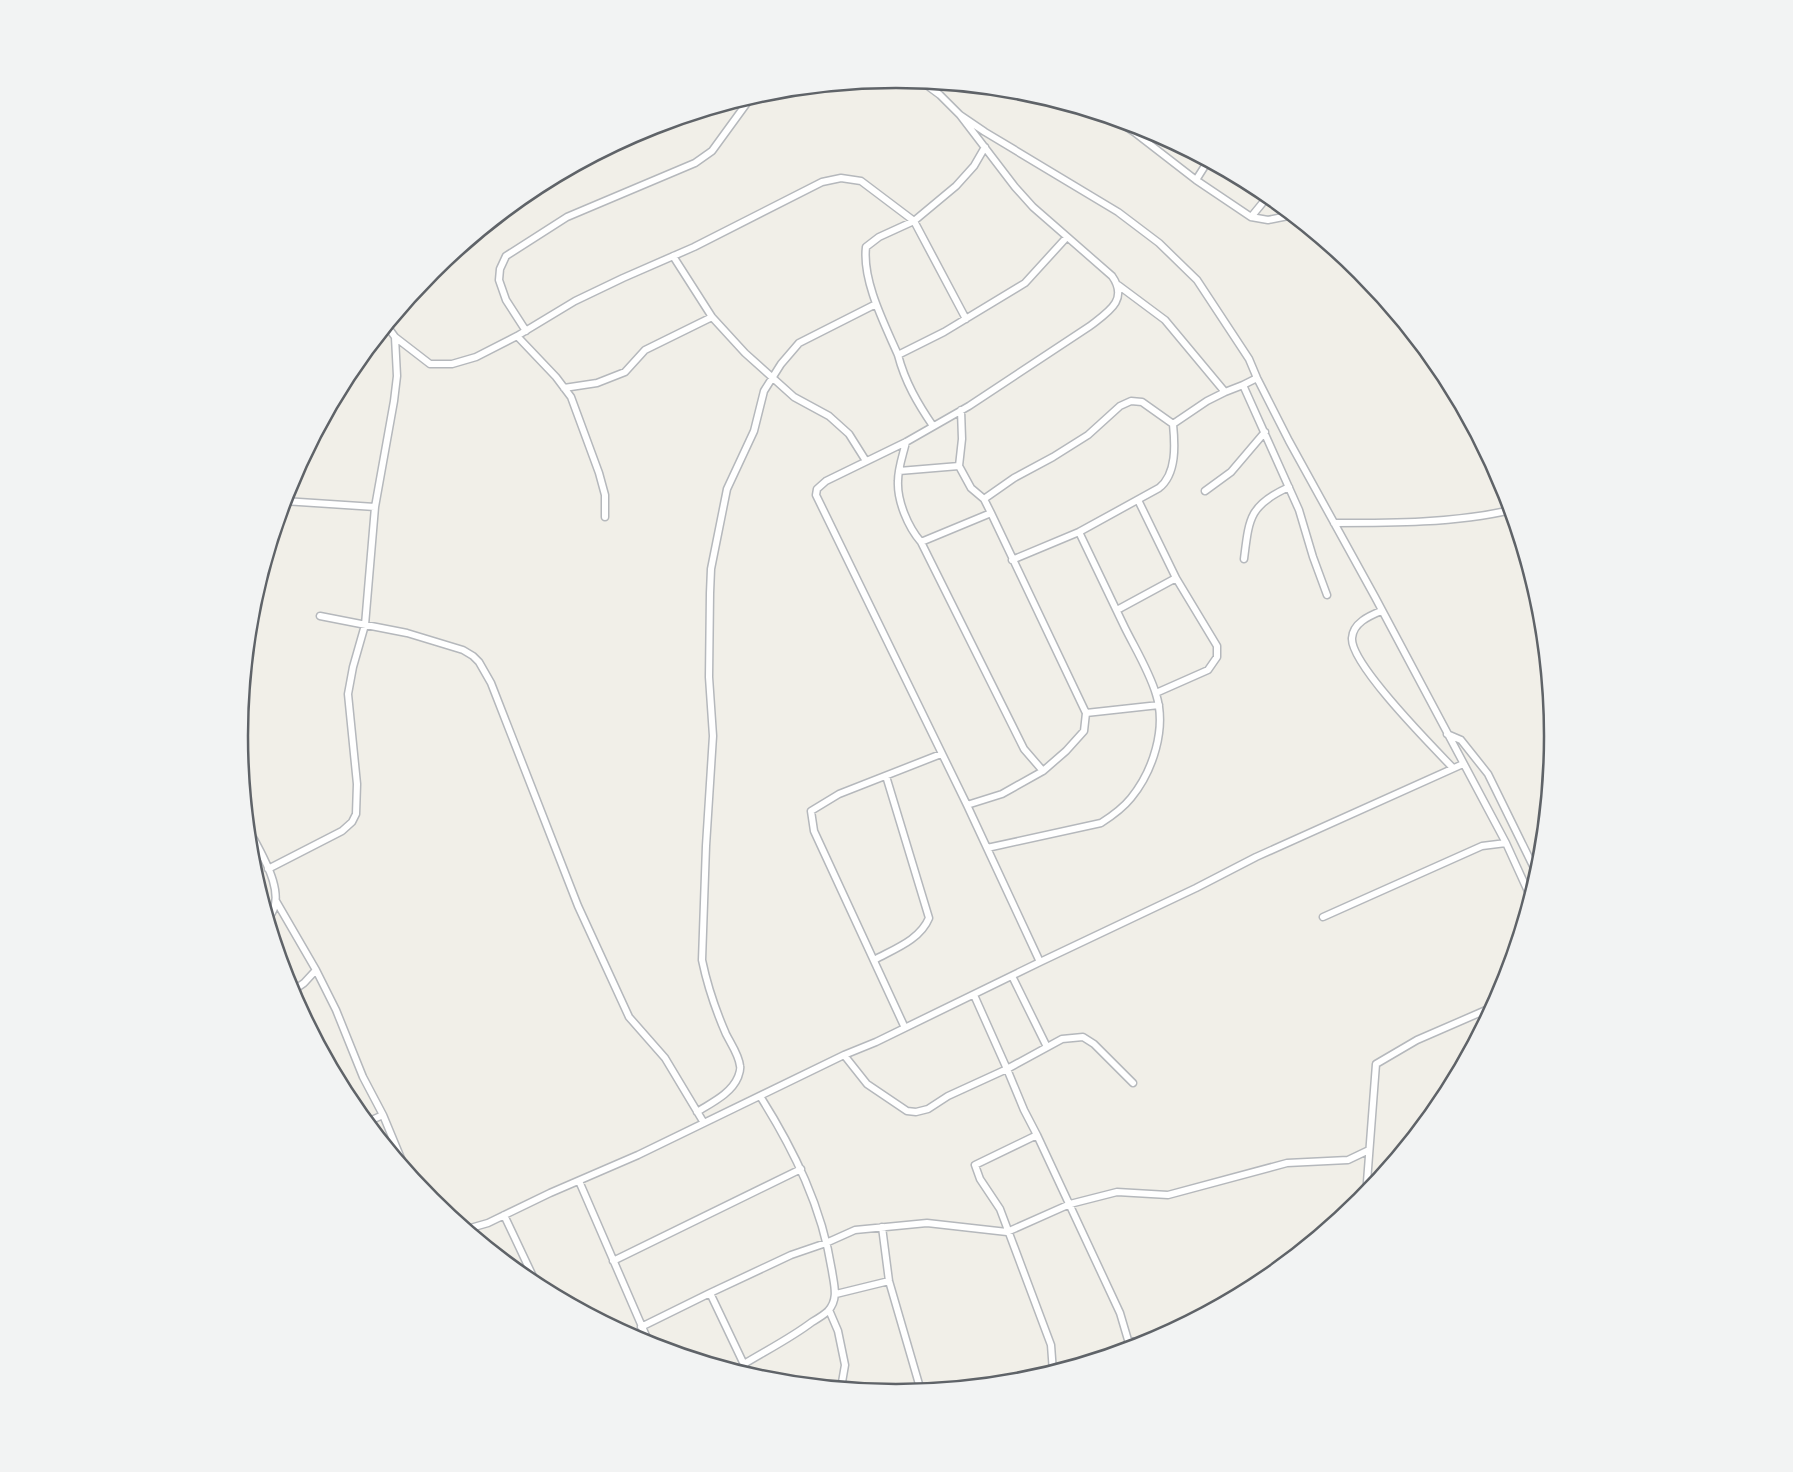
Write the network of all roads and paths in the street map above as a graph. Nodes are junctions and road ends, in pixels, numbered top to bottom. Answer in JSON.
{"nodes":[{"id":1,"x":932,"y":89,"type":"edge"},
{"id":2,"x":745,"y":106,"type":"edge"},
{"id":3,"x":960,"y":115,"type":"junction"},
{"id":4,"x":1146,"y":137,"type":"edge"},
{"id":5,"x":985,"y":147,"type":"junction"},
{"id":6,"x":1205,"y":166,"type":"edge"},
{"id":7,"x":1196,"y":180,"type":"junction"},
{"id":8,"x":1264,"y":202,"type":"edge"},
{"id":9,"x":1285,"y":217,"type":"edge"},
{"id":10,"x":1252,"y":218,"type":"junction"},
{"id":11,"x":914,"y":221,"type":"junction"},
{"id":12,"x":1066,"y":238,"type":"junction"},
{"id":13,"x":673,"y":256,"type":"junction"},
{"id":14,"x":1118,"y":285,"type":"junction"},
{"id":15,"x":876,"y":304,"type":"junction"},
{"id":16,"x":712,"y":317,"type":"junction"},
{"id":17,"x":966,"y":318,"type":"junction"},
{"id":18,"x":390,"y":331,"type":"edge"},
{"id":19,"x":526,"y":331,"type":"junction"},
{"id":20,"x":518,"y":336,"type":"junction"},
{"id":21,"x":395,"y":337,"type":"junction"},
{"id":22,"x":898,"y":356,"type":"junction"},
{"id":23,"x":772,"y":377,"type":"junction"},
{"id":24,"x":1257,"y":378,"type":"junction"},
{"id":25,"x":1243,"y":385,"type":"junction"},
{"id":26,"x":564,"y":388,"type":"junction"},
{"id":27,"x":1225,"y":392,"type":"junction"},
{"id":28,"x":961,"y":410,"type":"junction"},
{"id":29,"x":1173,"y":424,"type":"junction"},
{"id":30,"x":933,"y":426,"type":"junction"},
{"id":31,"x":1265,"y":432,"type":"junction"},
{"id":32,"x":906,"y":442,"type":"junction"},
{"id":33,"x":866,"y":461,"type":"junction"},
{"id":34,"x":958,"y":466,"type":"junction"},
{"id":35,"x":899,"y":471,"type":"junction"},
{"id":36,"x":1289,"y":487,"type":"junction"},
{"id":37,"x":1206,"y":492,"type":"dead end"},
{"id":38,"x":984,"y":499,"type":"junction"},
{"id":39,"x":1138,"y":500,"type":"junction"},
{"id":40,"x":292,"y":502,"type":"edge"},
{"id":41,"x":375,"y":507,"type":"junction"},
{"id":42,"x":1505,"y":511,"type":"edge"},
{"id":43,"x":991,"y":513,"type":"junction"},
{"id":44,"x":604,"y":516,"type":"dead end"},
{"id":45,"x":1334,"y":523,"type":"junction"},
{"id":46,"x":1079,"y":532,"type":"junction"},
{"id":47,"x":921,"y":542,"type":"junction"},
{"id":48,"x":1244,"y":559,"type":"dead end"},
{"id":49,"x":1012,"y":560,"type":"junction"},
{"id":50,"x":1176,"y":578,"type":"junction"},
{"id":51,"x":1327,"y":595,"type":"dead end"},
{"id":52,"x":1117,"y":610,"type":"junction"},
{"id":53,"x":1381,"y":611,"type":"junction"},
{"id":54,"x":320,"y":616,"type":"dead end"},
{"id":55,"x":365,"y":625,"type":"junction"},
{"id":56,"x":1156,"y":693,"type":"junction"},
{"id":57,"x":1159,"y":705,"type":"junction"},
{"id":58,"x":1086,"y":713,"type":"junction"},
{"id":59,"x":1447,"y":734,"type":"junction"},
{"id":60,"x":942,"y":754,"type":"junction"},
{"id":61,"x":1463,"y":764,"type":"junction"},
{"id":62,"x":1453,"y":768,"type":"junction"},
{"id":63,"x":1043,"y":771,"type":"junction"},
{"id":64,"x":886,"y":776,"type":"junction"},
{"id":65,"x":966,"y":806,"type":"junction"},
{"id":66,"x":1506,"y":843,"type":"junction"},
{"id":67,"x":258,"y":848,"type":"edge"},
{"id":68,"x":987,"y":848,"type":"junction"},
{"id":69,"x":1533,"y":865,"type":"edge"},
{"id":70,"x":268,"y":869,"type":"junction"},
{"id":71,"x":1527,"y":889,"type":"edge"},
{"id":72,"x":276,"y":901,"type":"junction"},
{"id":73,"x":273,"y":913,"type":"edge"},
{"id":74,"x":1323,"y":917,"type":"dead end"},
{"id":75,"x":874,"y":960,"type":"junction"},
{"id":76,"x":1040,"y":962,"type":"junction"},
{"id":77,"x":316,"y":970,"type":"junction"},
{"id":78,"x":1012,"y":976,"type":"junction"},
{"id":79,"x":298,"y":987,"type":"edge"},
{"id":80,"x":974,"y":995,"type":"junction"},
{"id":81,"x":1483,"y":1011,"type":"edge"},
{"id":82,"x":904,"y":1028,"type":"junction"},
{"id":83,"x":1047,"y":1047,"type":"junction"},
{"id":84,"x":844,"y":1055,"type":"junction"},
{"id":85,"x":1007,"y":1069,"type":"junction"},
{"id":86,"x":1132,"y":1083,"type":"dead end"},
{"id":87,"x":760,"y":1096,"type":"junction"},
{"id":88,"x":697,"y":1112,"type":"junction"},
{"id":89,"x":383,"y":1116,"type":"junction"},
{"id":90,"x":374,"y":1119,"type":"edge"},
{"id":91,"x":704,"y":1123,"type":"junction"},
{"id":92,"x":1037,"y":1135,"type":"junction"},
{"id":93,"x":397,"y":1150,"type":"edge"},
{"id":94,"x":1369,"y":1150,"type":"junction"},
{"id":95,"x":801,"y":1169,"type":"junction"},
{"id":96,"x":579,"y":1181,"type":"junction"},
{"id":97,"x":1367,"y":1182,"type":"edge"},
{"id":98,"x":1070,"y":1204,"type":"junction"},
{"id":99,"x":504,"y":1215,"type":"junction"},
{"id":100,"x":473,"y":1227,"type":"edge"},
{"id":101,"x":882,"y":1227,"type":"junction"},
{"id":102,"x":1007,"y":1232,"type":"junction"},
{"id":103,"x":826,"y":1243,"type":"junction"},
{"id":104,"x":613,"y":1261,"type":"junction"},
{"id":105,"x":530,"y":1271,"type":"edge"},
{"id":106,"x":888,"y":1281,"type":"junction"},
{"id":107,"x":710,"y":1293,"type":"junction"},
{"id":108,"x":836,"y":1294,"type":"junction"},
{"id":109,"x":829,"y":1310,"type":"junction"},
{"id":110,"x":642,"y":1328,"type":"junction"},
{"id":111,"x":645,"y":1333,"type":"edge"},
{"id":112,"x":1128,"y":1340,"type":"edge"},
{"id":113,"x":744,"y":1364,"type":"joint"},
{"id":114,"x":1052,"y":1365,"type":"edge"},
{"id":115,"x":842,"y":1382,"type":"edge"},
{"id":116,"x":919,"y":1383,"type":"edge"}],
"edges":[{"from":1,"to":3,"type":"street"},
{"from":2,"to":19,"type":"street"},
{"from":3,"to":5,"type":"street"},
{"from":3,"to":24,"type":"street"},
{"from":4,"to":7,"type":"street"},
{"from":5,"to":11,"type":"street"},
{"from":5,"to":12,"type":"street"},
{"from":6,"to":7,"type":"street"},
{"from":7,"to":10,"type":"street"},
{"from":8,"to":10,"type":"street"},
{"from":9,"to":10,"type":"street"},
{"from":11,"to":13,"type":"street"},
{"from":11,"to":15,"type":"street"},
{"from":11,"to":17,"type":"street"},
{"from":12,"to":14,"type":"street"},
{"from":12,"to":17,"type":"street"},
{"from":13,"to":16,"type":"street"},
{"from":13,"to":19,"type":"street"},
{"from":14,"to":27,"type":"street"},
{"from":14,"to":28,"type":"street"},
{"from":15,"to":22,"type":"street"},
{"from":15,"to":23,"type":"street"},
{"from":16,"to":23,"type":"street"},
{"from":16,"to":26,"type":"street"},
{"from":17,"to":22,"type":"street"},
{"from":18,"to":21,"type":"street"},
{"from":19,"to":20,"type":"street"},
{"from":20,"to":21,"type":"street"},
{"from":20,"to":26,"type":"street"},
{"from":21,"to":41,"type":"street"},
{"from":22,"to":30,"type":"street"},
{"from":23,"to":33,"type":"street"},
{"from":23,"to":88,"type":"street"},
{"from":24,"to":25,"type":"street"},
{"from":24,"to":45,"type":"street"},
{"from":25,"to":27,"type":"street"},
{"from":25,"to":31,"type":"street"},
{"from":26,"to":44,"type":"street"},
{"from":27,"to":29,"type":"street"},
{"from":28,"to":30,"type":"street"},
{"from":28,"to":34,"type":"street"},
{"from":29,"to":38,"type":"street"},
{"from":29,"to":39,"type":"street"},
{"from":30,"to":32,"type":"street"},
{"from":31,"to":36,"type":"street"},
{"from":31,"to":37,"type":"street"},
{"from":32,"to":33,"type":"street"},
{"from":32,"to":35,"type":"street"},
{"from":33,"to":60,"type":"street"},
{"from":34,"to":35,"type":"street"},
{"from":34,"to":38,"type":"street"},
{"from":35,"to":47,"type":"street"},
{"from":36,"to":48,"type":"street"},
{"from":36,"to":51,"type":"street"},
{"from":38,"to":43,"type":"street"},
{"from":39,"to":46,"type":"street"},
{"from":39,"to":50,"type":"street"},
{"from":40,"to":41,"type":"street"},
{"from":41,"to":55,"type":"street"},
{"from":42,"to":45,"type":"street"},
{"from":43,"to":47,"type":"street"},
{"from":43,"to":49,"type":"street"},
{"from":45,"to":53,"type":"street"},
{"from":46,"to":49,"type":"street"},
{"from":46,"to":52,"type":"street"},
{"from":47,"to":63,"type":"street"},
{"from":49,"to":58,"type":"street"},
{"from":50,"to":52,"type":"street"},
{"from":50,"to":56,"type":"street"},
{"from":52,"to":56,"type":"street"},
{"from":53,"to":59,"type":"street"},
{"from":53,"to":62,"type":"street"},
{"from":54,"to":55,"type":"street"},
{"from":55,"to":70,"type":"street"},
{"from":55,"to":88,"type":"street"},
{"from":56,"to":57,"type":"street"},
{"from":57,"to":58,"type":"street"},
{"from":57,"to":68,"type":"street"},
{"from":58,"to":63,"type":"street"},
{"from":59,"to":61,"type":"street"},
{"from":59,"to":69,"type":"street"},
{"from":60,"to":64,"type":"street"},
{"from":60,"to":65,"type":"street"},
{"from":61,"to":62,"type":"street"},
{"from":61,"to":66,"type":"street"},
{"from":62,"to":76,"type":"street"},
{"from":63,"to":65,"type":"street"},
{"from":64,"to":75,"type":"street"},
{"from":64,"to":75,"type":"street"},
{"from":65,"to":68,"type":"street"},
{"from":66,"to":71,"type":"street"},
{"from":66,"to":74,"type":"street"},
{"from":67,"to":70,"type":"street"},
{"from":68,"to":76,"type":"street"},
{"from":70,"to":72,"type":"street"},
{"from":72,"to":73,"type":"street"},
{"from":72,"to":77,"type":"street"},
{"from":75,"to":82,"type":"street"},
{"from":76,"to":78,"type":"street"},
{"from":77,"to":79,"type":"street"},
{"from":77,"to":89,"type":"street"},
{"from":78,"to":80,"type":"street"},
{"from":78,"to":83,"type":"street"},
{"from":80,"to":82,"type":"street"},
{"from":80,"to":85,"type":"street"},
{"from":81,"to":94,"type":"street"},
{"from":82,"to":84,"type":"street"},
{"from":83,"to":85,"type":"street"},
{"from":83,"to":86,"type":"street"},
{"from":84,"to":85,"type":"street"},
{"from":84,"to":87,"type":"street"},
{"from":85,"to":92,"type":"street"},
{"from":87,"to":91,"type":"street"},
{"from":87,"to":95,"type":"street"},
{"from":88,"to":91,"type":"street"},
{"from":89,"to":90,"type":"street"},
{"from":89,"to":93,"type":"street"},
{"from":91,"to":96,"type":"street"},
{"from":92,"to":98,"type":"street"},
{"from":92,"to":102,"type":"street"},
{"from":94,"to":97,"type":"street"},
{"from":94,"to":98,"type":"street"},
{"from":95,"to":103,"type":"street"},
{"from":95,"to":104,"type":"street"},
{"from":96,"to":99,"type":"street"},
{"from":96,"to":104,"type":"street"},
{"from":98,"to":102,"type":"street"},
{"from":98,"to":112,"type":"street"},
{"from":99,"to":100,"type":"street"},
{"from":99,"to":105,"type":"street"},
{"from":101,"to":102,"type":"street"},
{"from":101,"to":103,"type":"street"},
{"from":101,"to":106,"type":"street"},
{"from":102,"to":114,"type":"street"},
{"from":103,"to":107,"type":"street"},
{"from":103,"to":108,"type":"street"},
{"from":104,"to":110,"type":"street"},
{"from":106,"to":108,"type":"street"},
{"from":106,"to":116,"type":"street"},
{"from":107,"to":110,"type":"street"},
{"from":107,"to":113,"type":"street"},
{"from":108,"to":109,"type":"street"},
{"from":109,"to":113,"type":"street"},
{"from":109,"to":115,"type":"street"},
{"from":110,"to":111,"type":"street"}]}
